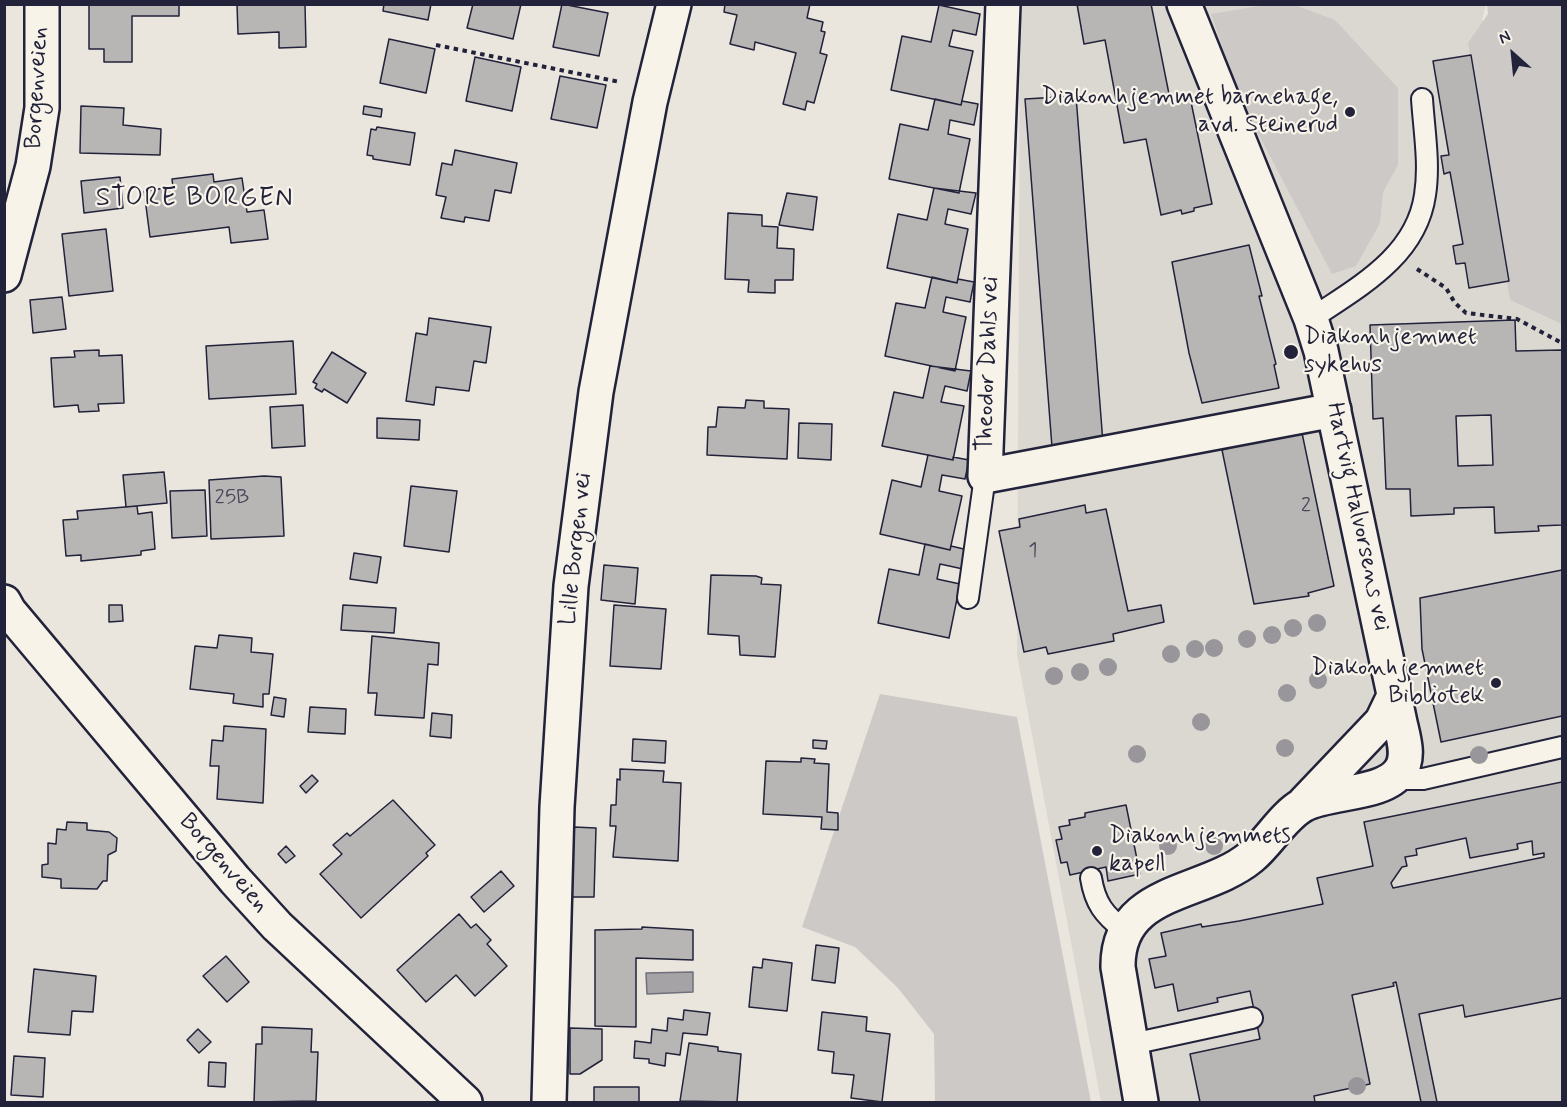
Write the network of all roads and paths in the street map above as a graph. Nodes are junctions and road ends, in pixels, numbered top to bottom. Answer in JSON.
{"nodes":[{"id":1,"x":42,"y":4,"type":"edge"},
{"id":2,"x":674,"y":4,"type":"edge"},
{"id":3,"x":1003,"y":4,"type":"edge"},
{"id":4,"x":1184,"y":4,"type":"edge"},
{"id":5,"x":436,"y":45,"type":"dead end"},
{"id":6,"x":624,"y":83,"type":"dead end"},
{"id":7,"x":1422,"y":99,"type":"dead end"},
{"id":8,"x":1396,"y":256,"type":"junction"},
{"id":9,"x":4,"y":275,"type":"edge"},
{"id":10,"x":1311,"y":319,"type":"junction"},
{"id":11,"x":1563,"y":343,"type":"edge"},
{"id":12,"x":1334,"y":410,"type":"junction"},
{"id":13,"x":985,"y":476,"type":"junction"},
{"id":14,"x":968,"y":597,"type":"dead end"},
{"id":15,"x":6,"y":616,"type":"edge"},
{"id":16,"x":1394,"y":696,"type":"junction"},
{"id":17,"x":1563,"y":747,"type":"edge"},
{"id":18,"x":1392,"y":779,"type":"junction"},
{"id":19,"x":1300,"y":806,"type":"junction"},
{"id":20,"x":1091,"y":878,"type":"dead end"},
{"id":21,"x":1124,"y":930,"type":"junction"},
{"id":22,"x":1252,"y":1018,"type":"dead end"},
{"id":23,"x":1132,"y":1044,"type":"junction"},
{"id":24,"x":465,"y":1102,"type":"edge"},
{"id":25,"x":549,"y":1102,"type":"edge"},
{"id":26,"x":1142,"y":1102,"type":"edge"}],
"edges":[{"from":1,"to":9,"type":"street","name":"Borgenveien"},
{"from":2,"to":25,"type":"street","name":"Lille Borgen vei"},
{"from":3,"to":13,"type":"street","name":"Theodor Dahls vei"},
{"from":4,"to":10,"type":"street","name":"Hartvig Halvorsens vei"},
{"from":5,"to":6,"type":"path"},
{"from":7,"to":8,"type":"lane"},
{"from":8,"to":10,"type":"lane"},
{"from":8,"to":11,"type":"path"},
{"from":10,"to":12,"type":"street","name":"Hartvig Halvorsens vei"},
{"from":12,"to":13,"type":"street","name":"Theodor Dahls vei"},
{"from":12,"to":16,"type":"street","name":"Hartvig Halvorsens vei"},
{"from":13,"to":14,"type":"lane"},
{"from":15,"to":24,"type":"street","name":"Borgenveien"},
{"from":16,"to":18,"type":"street","name":"Hartvig Halvorsens vei"},
{"from":16,"to":19,"type":"street"},
{"from":17,"to":18,"type":"lane"},
{"from":18,"to":19,"type":"street"},
{"from":19,"to":21,"type":"street"},
{"from":20,"to":21,"type":"lane"},
{"from":21,"to":23,"type":"street"},
{"from":22,"to":23,"type":"lane"},
{"from":23,"to":26,"type":"street"}]}
